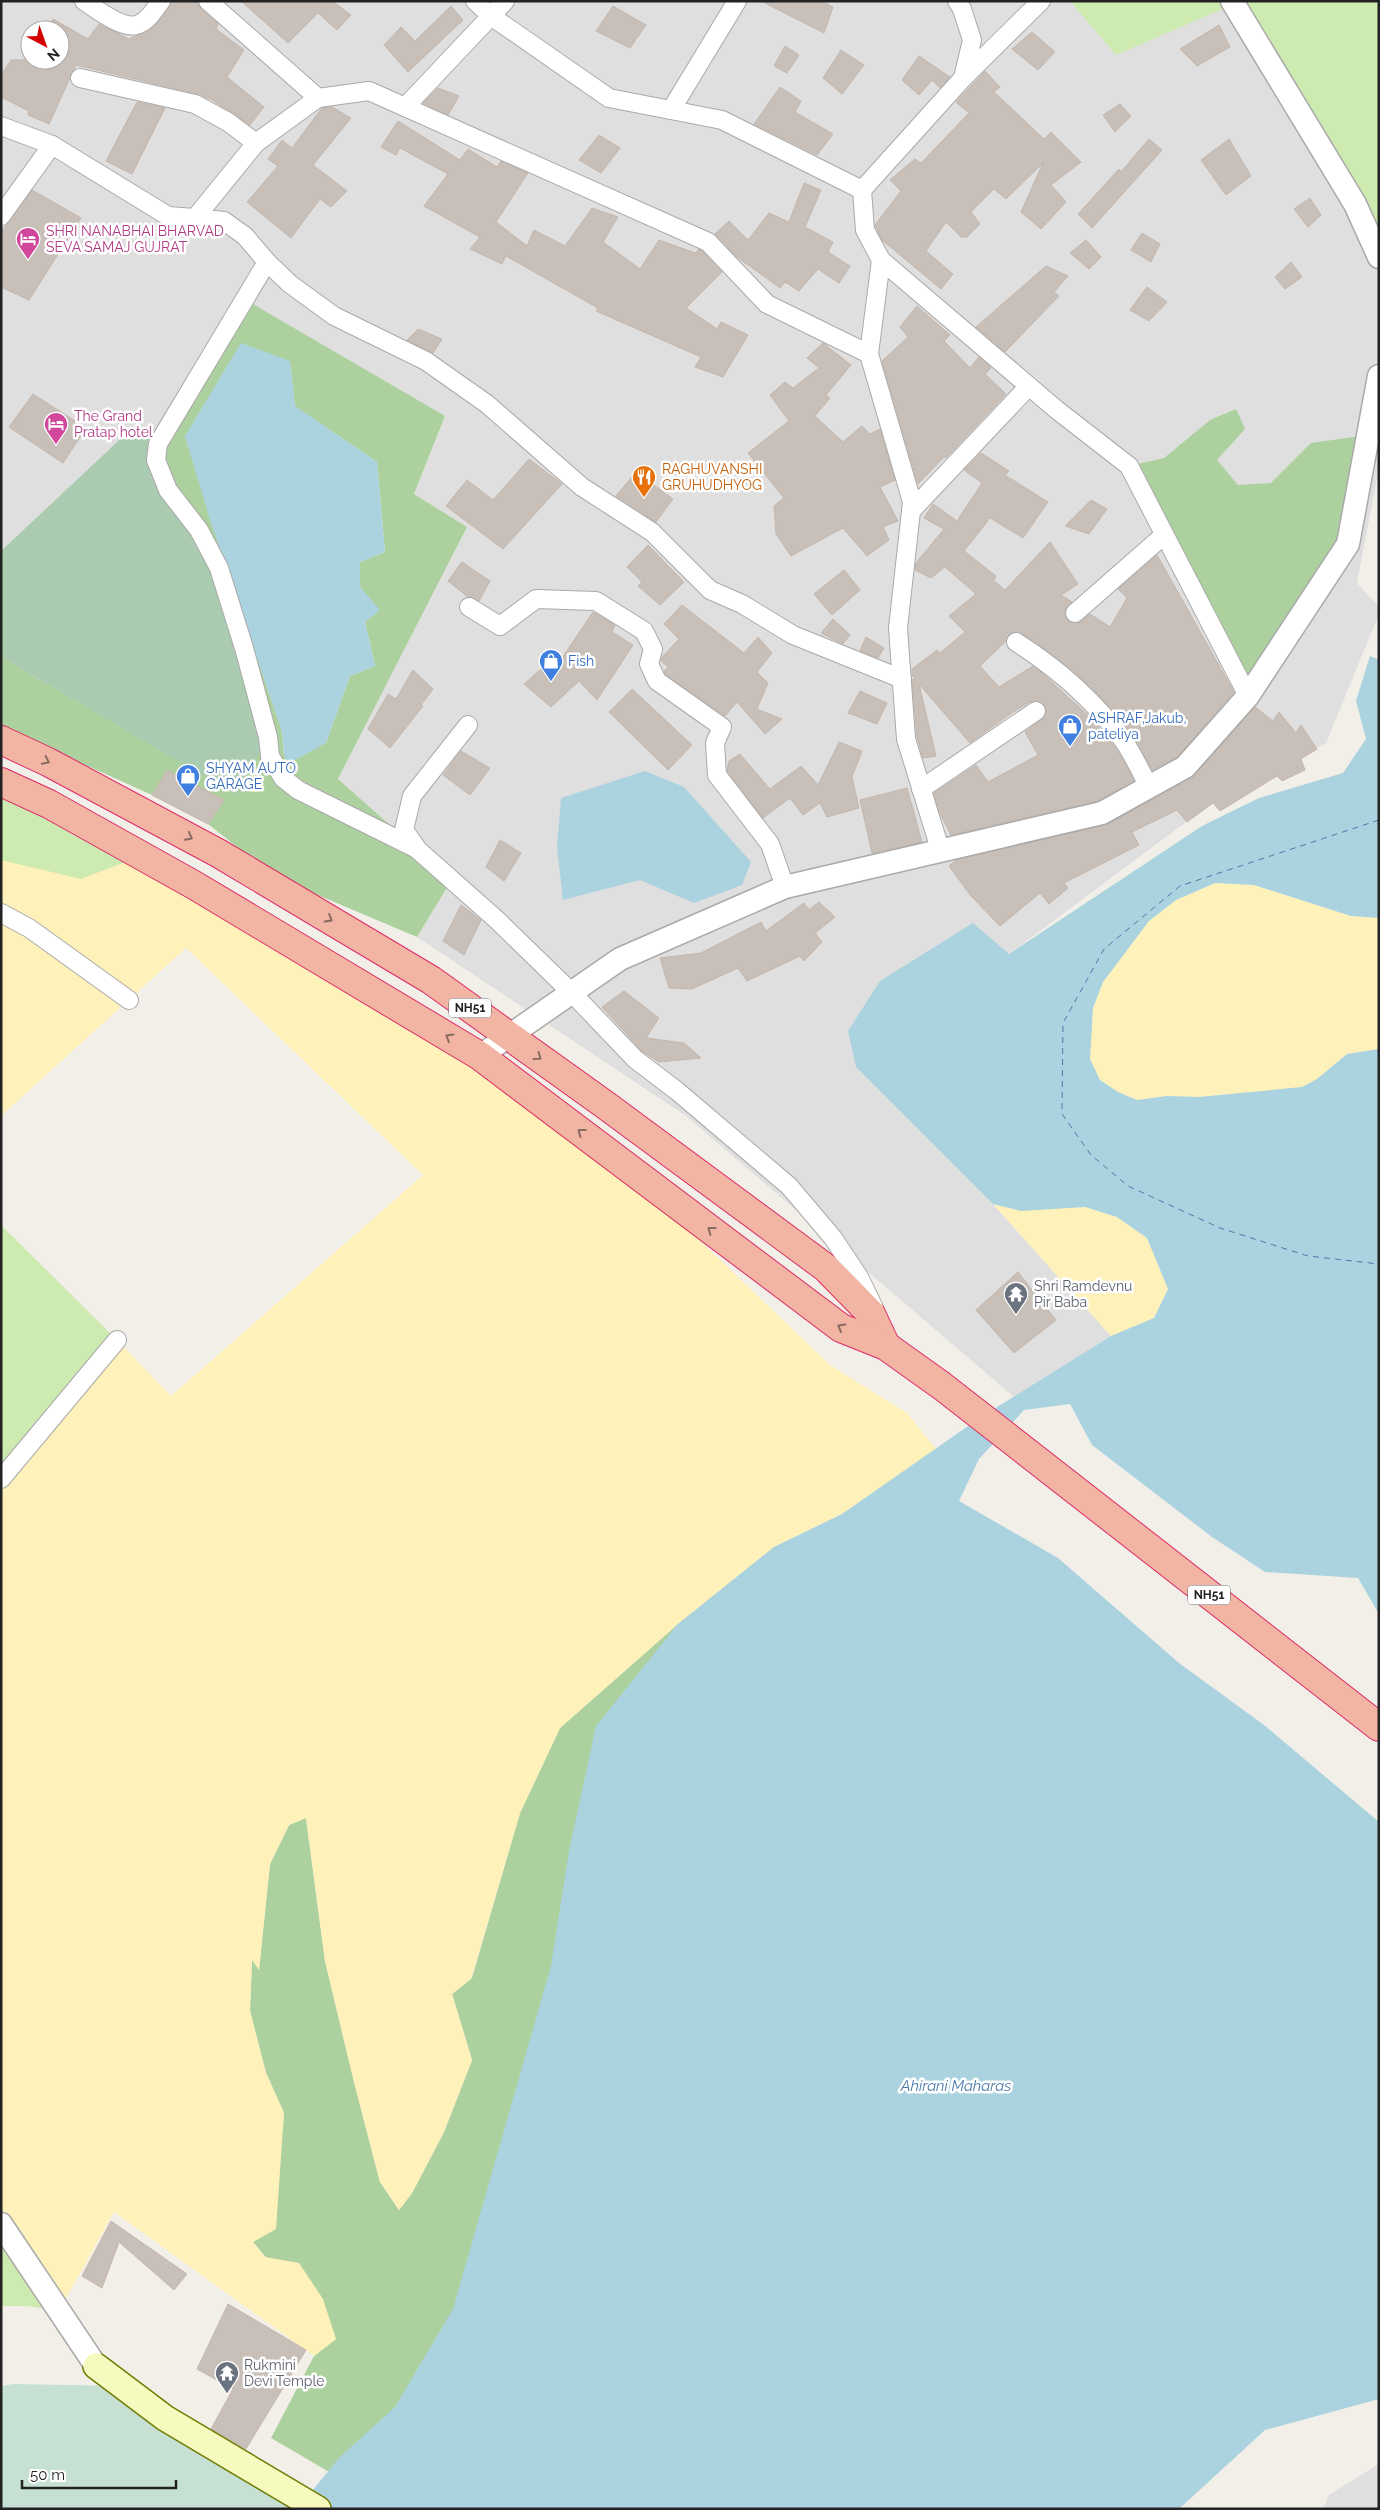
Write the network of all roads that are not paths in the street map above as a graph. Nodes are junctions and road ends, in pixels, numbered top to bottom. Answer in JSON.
{"nodes":[{"id":1,"x":84,"y":1,"type":"edge"},
{"id":2,"x":161,"y":1,"type":"edge"},
{"id":3,"x":208,"y":1,"type":"edge"},
{"id":4,"x":475,"y":1,"type":"edge"},
{"id":5,"x":504,"y":1,"type":"edge"},
{"id":6,"x":737,"y":1,"type":"edge"},
{"id":7,"x":957,"y":1,"type":"edge"},
{"id":8,"x":1041,"y":1,"type":"edge"},
{"id":9,"x":1232,"y":1,"type":"edge"},
{"id":10,"x":491,"y":16,"type":"junction"},
{"id":11,"x":80,"y":78,"type":"dead end"},
{"id":12,"x":963,"y":78,"type":"junction"},
{"id":13,"x":318,"y":98,"type":"junction"},
{"id":14,"x":405,"y":107,"type":"junction"},
{"id":15,"x":671,"y":110,"type":"junction"},
{"id":16,"x":1,"y":126,"type":"edge"},
{"id":17,"x":256,"y":143,"type":"junction"},
{"id":18,"x":52,"y":144,"type":"junction"},
{"id":19,"x":862,"y":190,"type":"junction"},
{"id":20,"x":1,"y":216,"type":"edge"},
{"id":21,"x":195,"y":218,"type":"junction"},
{"id":22,"x":1379,"y":257,"type":"edge"},
{"id":23,"x":881,"y":260,"type":"junction"},
{"id":24,"x":267,"y":262,"type":"junction"},
{"id":25,"x":869,"y":354,"type":"junction"},
{"id":26,"x":1379,"y":376,"type":"edge"},
{"id":27,"x":1029,"y":386,"type":"junction"},
{"id":28,"x":911,"y":510,"type":"junction"},
{"id":29,"x":1164,"y":535,"type":"junction"},
{"id":30,"x":469,"y":608,"type":"dead end"},
{"id":31,"x":1075,"y":612,"type":"dead end"},
{"id":32,"x":1016,"y":642,"type":"dead end"},
{"id":33,"x":902,"y":679,"type":"junction"},
{"id":34,"x":1248,"y":696,"type":"junction"},
{"id":35,"x":1036,"y":711,"type":"dead end"},
{"id":36,"x":468,"y":725,"type":"dead end"},
{"id":37,"x":1,"y":740,"type":"edge"},
{"id":38,"x":1,"y":782,"type":"edge"},
{"id":39,"x":1149,"y":787,"type":"junction"},
{"id":40,"x":921,"y":789,"type":"junction"},
{"id":41,"x":418,"y":850,"type":"junction"},
{"id":42,"x":940,"y":850,"type":"junction"},
{"id":43,"x":785,"y":887,"type":"junction"},
{"id":44,"x":1,"y":913,"type":"edge"},
{"id":45,"x":572,"y":993,"type":"junction"},
{"id":46,"x":129,"y":1000,"type":"dead end"},
{"id":47,"x":509,"y":1036,"type":"junction"},
{"id":48,"x":480,"y":1056,"type":"junction"},
{"id":49,"x":117,"y":1340,"type":"dead end"},
{"id":50,"x":886,"y":1346,"type":"junction"},
{"id":51,"x":1,"y":1479,"type":"edge"},
{"id":52,"x":1379,"y":1727,"type":"edge"},
{"id":53,"x":1,"y":2224,"type":"edge"},
{"id":54,"x":96,"y":2366,"type":"joint"},
{"id":55,"x":318,"y":2509,"type":"edge"}],
"edges":[{"from":1,"to":2,"type":"street"},
{"from":3,"to":13,"type":"street"},
{"from":4,"to":10,"type":"street"},
{"from":5,"to":10,"type":"street"},
{"from":6,"to":15,"type":"street"},
{"from":7,"to":12,"type":"street"},
{"from":8,"to":12,"type":"street"},
{"from":9,"to":22,"type":"street"},
{"from":10,"to":14,"type":"street"},
{"from":10,"to":15,"type":"street"},
{"from":11,"to":17,"type":"street"},
{"from":12,"to":19,"type":"street"},
{"from":13,"to":14,"type":"street"},
{"from":13,"to":17,"type":"street"},
{"from":14,"to":25,"type":"street"},
{"from":15,"to":19,"type":"street"},
{"from":16,"to":18,"type":"street"},
{"from":17,"to":21,"type":"street"},
{"from":18,"to":20,"type":"street"},
{"from":18,"to":21,"type":"street"},
{"from":19,"to":23,"type":"street"},
{"from":21,"to":24,"type":"street"},
{"from":23,"to":25,"type":"street"},
{"from":23,"to":27,"type":"street"},
{"from":24,"to":33,"type":"street"},
{"from":24,"to":41,"type":"street"},
{"from":25,"to":28,"type":"street"},
{"from":26,"to":34,"type":"street"},
{"from":27,"to":28,"type":"street"},
{"from":27,"to":29,"type":"street"},
{"from":28,"to":33,"type":"street"},
{"from":29,"to":31,"type":"street"},
{"from":29,"to":34,"type":"street"},
{"from":30,"to":43,"type":"street"},
{"from":32,"to":39,"type":"street"},
{"from":33,"to":40,"type":"street"},
{"from":34,"to":39,"type":"street"},
{"from":35,"to":40,"type":"street"},
{"from":36,"to":41,"type":"street"},
{"from":37,"to":47,"type":"highway","number":"NH51","one_way":true},
{"from":48,"to":38,"type":"highway","number":"NH51","one_way":true},
{"from":39,"to":42,"type":"street"},
{"from":40,"to":42,"type":"street"},
{"from":41,"to":45,"type":"street"},
{"from":42,"to":43,"type":"street"},
{"from":43,"to":45,"type":"street"},
{"from":44,"to":46,"type":"street"},
{"from":45,"to":47,"type":"street"},
{"from":45,"to":50,"type":"street"},
{"from":47,"to":48,"type":"street"},
{"from":47,"to":50,"type":"highway","number":"NH51","one_way":true},
{"from":50,"to":48,"type":"highway","number":"NH51","one_way":true},
{"from":49,"to":51,"type":"street"},
{"from":50,"to":52,"type":"highway","number":"NH51"},
{"from":53,"to":54,"type":"street"},
{"from":54,"to":55,"type":"main road"}]}
